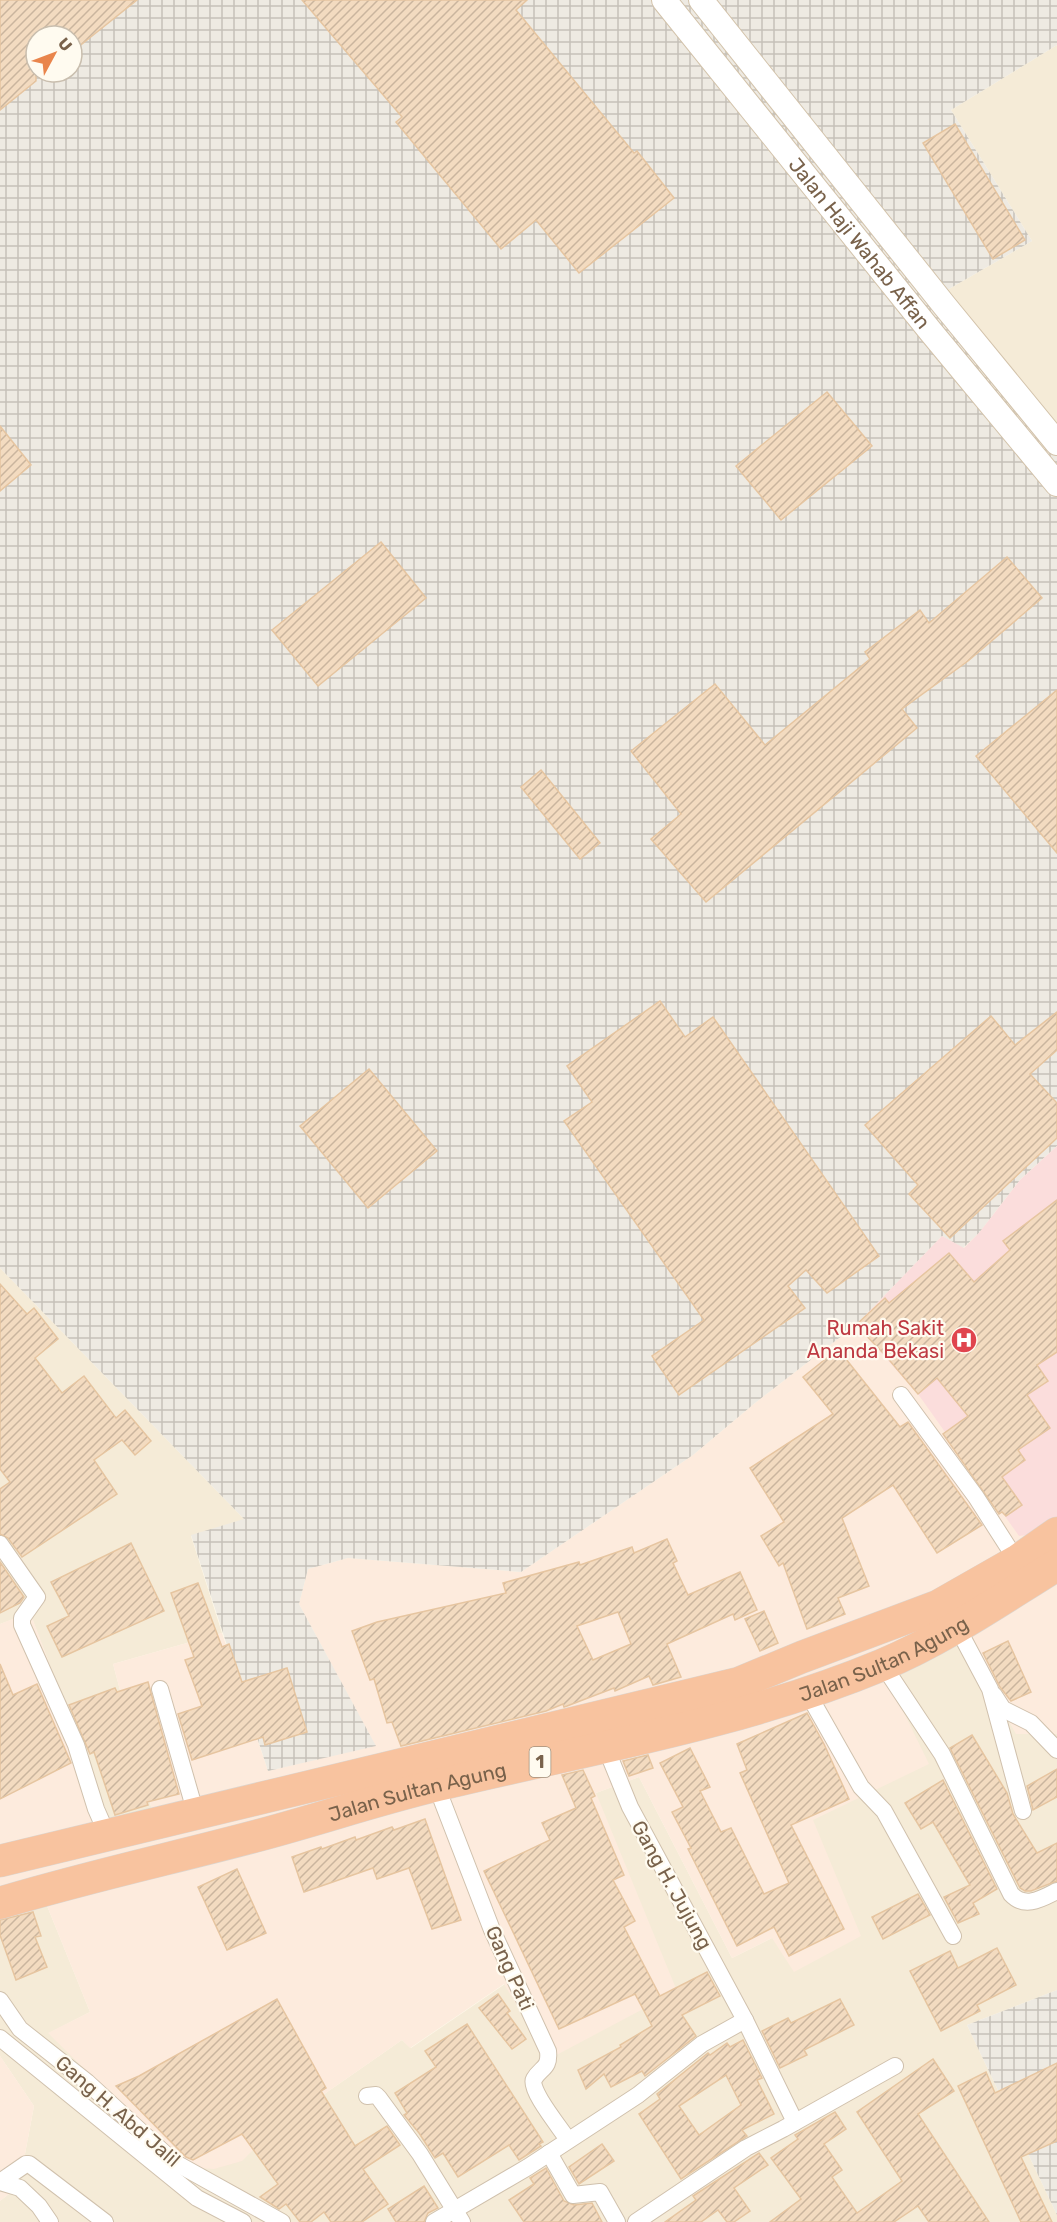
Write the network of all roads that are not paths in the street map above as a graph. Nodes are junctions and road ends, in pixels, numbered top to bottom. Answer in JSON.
{"nodes":[{"id":1,"x":664,"y":0,"type":"edge"},
{"id":2,"x":701,"y":0,"type":"edge"},
{"id":3,"x":1057,"y":443,"type":"edge"},
{"id":4,"x":1057,"y":484,"type":"edge"},
{"id":5,"x":901,"y":1395,"type":"dead end"},
{"id":6,"x":1057,"y":1533,"type":"edge"},
{"id":7,"x":0,"y":1544,"type":"edge"},
{"id":8,"x":1017,"y":1561,"type":"junction"},
{"id":9,"x":1057,"y":1565,"type":"edge"},
{"id":10,"x":957,"y":1627,"type":"junction"},
{"id":11,"x":883,"y":1665,"type":"junction"},
{"id":12,"x":160,"y":1689,"type":"dead end"},
{"id":13,"x":990,"y":1689,"type":"junction"},
{"id":14,"x":807,"y":1692,"type":"junction"},
{"id":15,"x":606,"y":1748,"type":"junction"},
{"id":16,"x":1057,"y":1750,"type":"edge"},
{"id":17,"x":436,"y":1785,"type":"junction"},
{"id":18,"x":1023,"y":1810,"type":"dead end"},
{"id":19,"x":196,"y":1814,"type":"junction"},
{"id":20,"x":107,"y":1834,"type":"junction"},
{"id":21,"x":0,"y":1861,"type":"edge"},
{"id":22,"x":1057,"y":1891,"type":"edge"},
{"id":23,"x":0,"y":1904,"type":"edge"},
{"id":24,"x":953,"y":1936,"type":"dead end"},
{"id":25,"x":0,"y":2000,"type":"edge"},
{"id":26,"x":745,"y":2020,"type":"junction"},
{"id":27,"x":0,"y":2038,"type":"edge"},
{"id":28,"x":895,"y":2066,"type":"dead end"},
{"id":29,"x":367,"y":2096,"type":"dead end"},
{"id":30,"x":795,"y":2122,"type":"junction"},
{"id":31,"x":568,"y":2140,"type":"junction"},
{"id":32,"x":549,"y":2153,"type":"junction"},
{"id":33,"x":0,"y":2182,"type":"edge"},
{"id":34,"x":458,"y":2216,"type":"edge"},
{"id":35,"x":50,"y":2222,"type":"edge"},
{"id":36,"x":105,"y":2222,"type":"edge"},
{"id":37,"x":243,"y":2222,"type":"edge"},
{"id":38,"x":282,"y":2222,"type":"edge"},
{"id":39,"x":434,"y":2222,"type":"edge"},
{"id":40,"x":617,"y":2222,"type":"edge"},
{"id":41,"x":636,"y":2222,"type":"edge"}],
"edges":[{"from":1,"to":4,"type":"street","name":"Jalan Haji Wahab Affan"},
{"from":2,"to":3,"type":"street","name":"Jalan Haji Wahab Affan"},
{"from":5,"to":8,"type":"street"},
{"from":6,"to":8,"type":"highway","name":"Jalan Sultan Agung","number":"1"},
{"from":7,"to":20,"type":"street"},
{"from":8,"to":19,"type":"highway","name":"Jalan Sultan Agung","number":"1"},
{"from":9,"to":10,"type":"highway","name":"Jalan Sultan Agung","number":"1"},
{"from":10,"to":11,"type":"highway","name":"Jalan Sultan Agung","number":"1"},
{"from":10,"to":13,"type":"street"},
{"from":11,"to":14,"type":"highway","name":"Jalan Sultan Agung","number":"1"},
{"from":11,"to":22,"type":"street"},
{"from":12,"to":19,"type":"street"},
{"from":13,"to":16,"type":"street"},
{"from":13,"to":18,"type":"street"},
{"from":14,"to":15,"type":"highway","name":"Jalan Sultan Agung","number":"1"},
{"from":14,"to":24,"type":"street"},
{"from":15,"to":17,"type":"highway","name":"Jalan Sultan Agung","number":"1"},
{"from":15,"to":26,"type":"street","name":"Gang H. Jujung"},
{"from":17,"to":23,"type":"highway","name":"Jalan Sultan Agung","number":"1"},
{"from":17,"to":31,"type":"street","name":"Gang Pati"},
{"from":19,"to":20,"type":"highway","name":"Jalan Sultan Agung","number":"1"},
{"from":20,"to":21,"type":"highway","name":"Jalan Sultan Agung","number":"1"},
{"from":25,"to":38,"type":"street","name":"Gang H. Abd Jalil"},
{"from":26,"to":30,"type":"street","name":"Gang H. Jujung"},
{"from":26,"to":31,"type":"street"},
{"from":27,"to":37,"type":"street"},
{"from":28,"to":30,"type":"street"},
{"from":29,"to":34,"type":"street"},
{"from":30,"to":41,"type":"street"},
{"from":31,"to":32,"type":"street"},
{"from":32,"to":34,"type":"street"},
{"from":32,"to":40,"type":"street"},
{"from":33,"to":35,"type":"street"},
{"from":33,"to":36,"type":"street"},
{"from":34,"to":39,"type":"street"}]}
